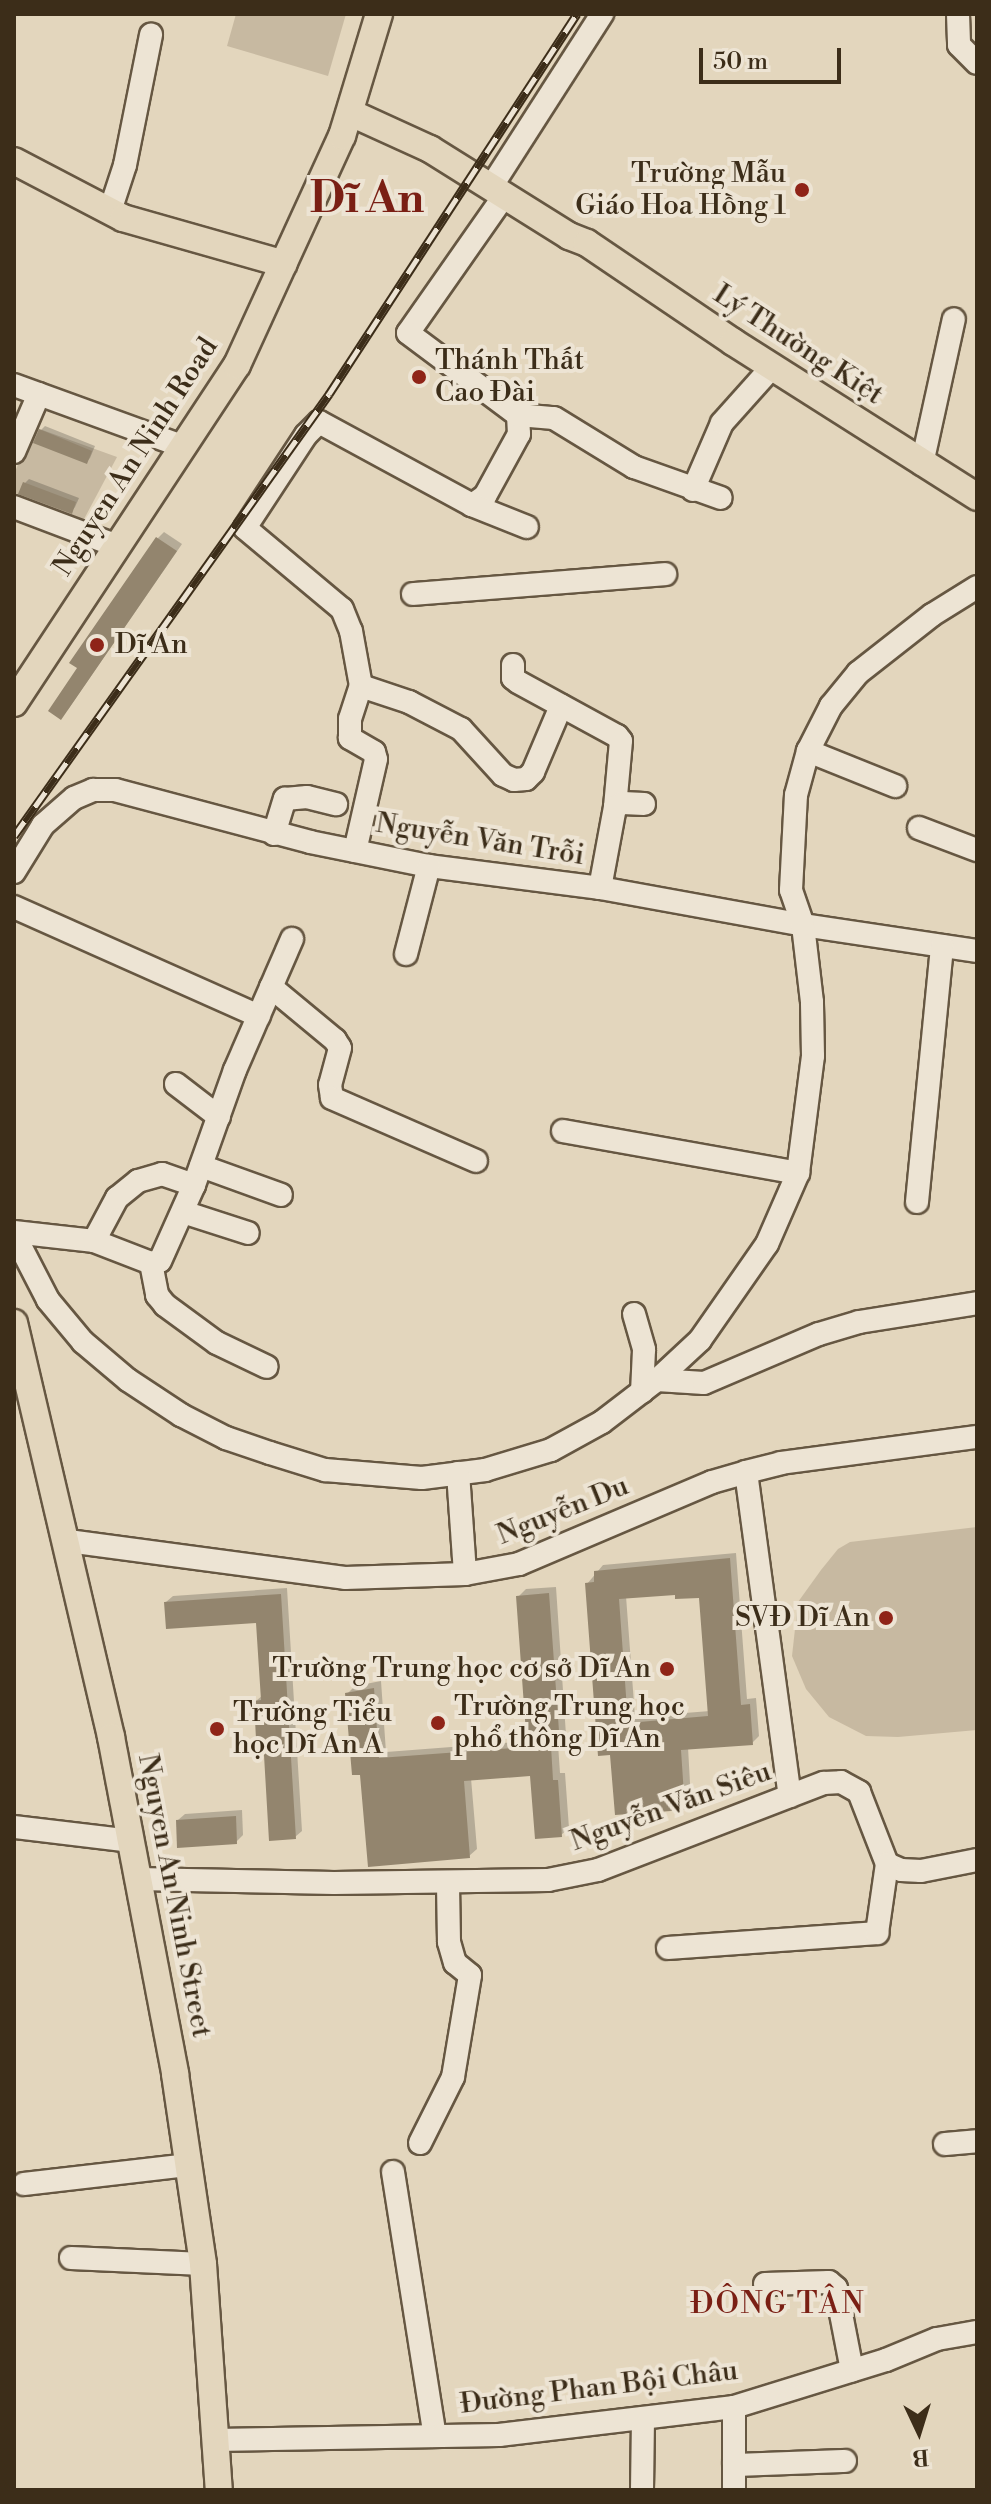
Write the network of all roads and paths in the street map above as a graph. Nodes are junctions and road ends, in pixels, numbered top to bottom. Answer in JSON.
{"nodes":[{"id":1,"x":379,"y":14,"type":"edge"},
{"id":2,"x":602,"y":14,"type":"edge"},
{"id":3,"x":958,"y":14,"type":"edge"},
{"id":4,"x":151,"y":35,"type":"dead end"},
{"id":5,"x":977,"y":63,"type":"edge"},
{"id":6,"x":353,"y":106,"type":"junction"},
{"id":7,"x":14,"y":161,"type":"edge"},
{"id":8,"x":498,"y":186,"type":"junction"},
{"id":9,"x":110,"y":211,"type":"junction"},
{"id":10,"x":284,"y":264,"type":"junction"},
{"id":11,"x":954,"y":319,"type":"dead end"},
{"id":12,"x":772,"y":367,"type":"junction"},
{"id":13,"x":14,"y":385,"type":"edge"},
{"id":14,"x":39,"y":394,"type":"junction"},
{"id":15,"x":518,"y":415,"type":"junction"},
{"id":16,"x":184,"y":447,"type":"junction"},
{"id":17,"x":14,"y":452,"type":"edge"},
{"id":18,"x":922,"y":464,"type":"junction"},
{"id":19,"x":693,"y":490,"type":"junction"},
{"id":20,"x":977,"y":497,"type":"edge"},
{"id":21,"x":721,"y":498,"type":"dead end"},
{"id":22,"x":472,"y":505,"type":"junction"},
{"id":23,"x":14,"y":507,"type":"edge"},
{"id":24,"x":527,"y":527,"type":"dead end"},
{"id":25,"x":117,"y":546,"type":"junction"},
{"id":26,"x":665,"y":574,"type":"dead end"},
{"id":27,"x":977,"y":587,"type":"edge"},
{"id":28,"x":413,"y":594,"type":"dead end"},
{"id":29,"x":513,"y":665,"type":"dead end"},
{"id":30,"x":361,"y":686,"type":"junction"},
{"id":31,"x":14,"y":703,"type":"edge"},
{"id":32,"x":561,"y":706,"type":"junction"},
{"id":33,"x":808,"y":751,"type":"junction"},
{"id":34,"x":895,"y":786,"type":"dead end"},
{"id":35,"x":336,"y":804,"type":"dead end"},
{"id":36,"x":644,"y":804,"type":"dead end"},
{"id":37,"x":615,"y":807,"type":"junction"},
{"id":38,"x":919,"y":828,"type":"dead end"},
{"id":39,"x":274,"y":834,"type":"junction"},
{"id":40,"x":977,"y":850,"type":"edge"},
{"id":41,"x":355,"y":851,"type":"junction"},
{"id":42,"x":429,"y":866,"type":"junction"},
{"id":43,"x":14,"y":872,"type":"edge"},
{"id":44,"x":600,"y":888,"type":"junction"},
{"id":45,"x":14,"y":907,"type":"edge"},
{"id":46,"x":803,"y":925,"type":"junction"},
{"id":47,"x":292,"y":939,"type":"dead end"},
{"id":48,"x":942,"y":946,"type":"junction"},
{"id":49,"x":977,"y":951,"type":"edge"},
{"id":50,"x":406,"y":954,"type":"dead end"},
{"id":51,"x":271,"y":987,"type":"junction"},
{"id":52,"x":259,"y":1016,"type":"junction"},
{"id":53,"x":176,"y":1084,"type":"dead end"},
{"id":54,"x":219,"y":1117,"type":"junction"},
{"id":55,"x":563,"y":1131,"type":"dead end"},
{"id":56,"x":476,"y":1161,"type":"dead end"},
{"id":57,"x":798,"y":1173,"type":"junction"},
{"id":58,"x":198,"y":1176,"type":"junction"},
{"id":59,"x":281,"y":1195,"type":"dead end"},
{"id":60,"x":917,"y":1202,"type":"dead end"},
{"id":61,"x":183,"y":1212,"type":"junction"},
{"id":62,"x":14,"y":1233,"type":"edge"},
{"id":63,"x":248,"y":1233,"type":"dead end"},
{"id":64,"x":94,"y":1241,"type":"junction"},
{"id":65,"x":151,"y":1263,"type":"junction"},
{"id":66,"x":977,"y":1303,"type":"edge"},
{"id":67,"x":634,"y":1314,"type":"dead end"},
{"id":68,"x":14,"y":1323,"type":"edge"},
{"id":69,"x":267,"y":1367,"type":"dead end"},
{"id":70,"x":649,"y":1386,"type":"junction"},
{"id":71,"x":977,"y":1437,"type":"edge"},
{"id":72,"x":746,"y":1472,"type":"junction"},
{"id":73,"x":458,"y":1473,"type":"junction"},
{"id":74,"x":68,"y":1541,"type":"junction"},
{"id":75,"x":465,"y":1574,"type":"junction"},
{"id":76,"x":790,"y":1796,"type":"junction"},
{"id":77,"x":14,"y":1827,"type":"edge"},
{"id":78,"x":131,"y":1841,"type":"junction"},
{"id":79,"x":977,"y":1860,"type":"edge"},
{"id":80,"x":887,"y":1864,"type":"junction"},
{"id":81,"x":138,"y":1879,"type":"junction"},
{"id":82,"x":448,"y":1882,"type":"junction"},
{"id":83,"x":668,"y":1948,"type":"dead end"},
{"id":84,"x":977,"y":2141,"type":"edge"},
{"id":85,"x":420,"y":2143,"type":"dead end"},
{"id":86,"x":945,"y":2144,"type":"dead end"},
{"id":87,"x":189,"y":2165,"type":"junction"},
{"id":88,"x":393,"y":2172,"type":"dead end"},
{"id":89,"x":24,"y":2184,"type":"dead end"},
{"id":90,"x":71,"y":2258,"type":"dead end"},
{"id":91,"x":203,"y":2264,"type":"junction"},
{"id":92,"x":765,"y":2284,"type":"dead end"},
{"id":93,"x":977,"y":2332,"type":"edge"},
{"id":94,"x":852,"y":2370,"type":"junction"},
{"id":95,"x":734,"y":2407,"type":"junction"},
{"id":96,"x":643,"y":2418,"type":"junction"},
{"id":97,"x":435,"y":2436,"type":"junction"},
{"id":98,"x":216,"y":2440,"type":"junction"},
{"id":99,"x":845,"y":2461,"type":"dead end"},
{"id":100,"x":734,"y":2465,"type":"junction"},
{"id":101,"x":219,"y":2490,"type":"edge"},
{"id":102,"x":642,"y":2490,"type":"edge"},
{"id":103,"x":734,"y":2490,"type":"edge"}],
"edges":[{"from":1,"to":6,"type":"main road","name":"Nguyen An Ninh Road"},
{"from":2,"to":8,"type":"street"},
{"from":3,"to":5,"type":"street"},
{"from":4,"to":9,"type":"street"},
{"from":6,"to":8,"type":"main road","name":"Lý Thường Kiệt"},
{"from":6,"to":10,"type":"main road","name":"Nguyen An Ninh Road"},
{"from":7,"to":9,"type":"main road"},
{"from":8,"to":12,"type":"main road","name":"Lý Thường Kiệt"},
{"from":8,"to":15,"type":"street"},
{"from":9,"to":10,"type":"main road"},
{"from":10,"to":16,"type":"main road","name":"Nguyen An Ninh Road"},
{"from":11,"to":18,"type":"street"},
{"from":12,"to":18,"type":"main road","name":"Lý Thường Kiệt"},
{"from":12,"to":19,"type":"street"},
{"from":13,"to":14,"type":"street"},
{"from":14,"to":16,"type":"street"},
{"from":14,"to":17,"type":"street"},
{"from":15,"to":19,"type":"street"},
{"from":15,"to":22,"type":"street"},
{"from":16,"to":25,"type":"main road","name":"Nguyen An Ninh Road"},
{"from":18,"to":20,"type":"main road","name":"Lý Thường Kiệt"},
{"from":19,"to":21,"type":"street"},
{"from":22,"to":24,"type":"street"},
{"from":22,"to":30,"type":"street"},
{"from":23,"to":25,"type":"street"},
{"from":25,"to":31,"type":"main road","name":"Nguyen An Ninh Road"},
{"from":26,"to":28,"type":"street"},
{"from":27,"to":33,"type":"street"},
{"from":29,"to":32,"type":"street"},
{"from":30,"to":32,"type":"street"},
{"from":30,"to":41,"type":"street"},
{"from":32,"to":37,"type":"street"},
{"from":33,"to":34,"type":"street"},
{"from":33,"to":46,"type":"street"},
{"from":35,"to":39,"type":"street"},
{"from":36,"to":37,"type":"street"},
{"from":37,"to":44,"type":"street"},
{"from":38,"to":40,"type":"street"},
{"from":39,"to":41,"type":"street","name":"Nguyễn Văn Trỗi"},
{"from":39,"to":43,"type":"street","name":"Nguyễn Văn Trỗi"},
{"from":41,"to":42,"type":"street","name":"Nguyễn Văn Trỗi"},
{"from":42,"to":44,"type":"street","name":"Nguyễn Văn Trỗi"},
{"from":42,"to":50,"type":"street"},
{"from":44,"to":46,"type":"street","name":"Nguyễn Văn Trỗi"},
{"from":45,"to":52,"type":"street"},
{"from":46,"to":48,"type":"street","name":"Nguyễn Văn Trỗi"},
{"from":46,"to":57,"type":"street"},
{"from":47,"to":51,"type":"street"},
{"from":48,"to":49,"type":"street","name":"Nguyễn Văn Trỗi"},
{"from":48,"to":60,"type":"street"},
{"from":51,"to":52,"type":"street"},
{"from":51,"to":56,"type":"street"},
{"from":52,"to":54,"type":"street"},
{"from":53,"to":54,"type":"street"},
{"from":54,"to":58,"type":"street"},
{"from":55,"to":57,"type":"street"},
{"from":57,"to":70,"type":"street"},
{"from":58,"to":59,"type":"street"},
{"from":58,"to":61,"type":"street"},
{"from":58,"to":64,"type":"street"},
{"from":61,"to":63,"type":"street"},
{"from":61,"to":65,"type":"street"},
{"from":62,"to":64,"type":"street"},
{"from":62,"to":73,"type":"street"},
{"from":64,"to":65,"type":"street"},
{"from":65,"to":69,"type":"street"},
{"from":66,"to":70,"type":"street"},
{"from":67,"to":70,"type":"street"},
{"from":68,"to":74,"type":"main road","name":"Nguyen An Ninh Street"},
{"from":70,"to":73,"type":"street"},
{"from":71,"to":72,"type":"street","name":"Nguyễn Du"},
{"from":72,"to":75,"type":"street","name":"Nguyễn Du"},
{"from":72,"to":76,"type":"street"},
{"from":73,"to":75,"type":"street"},
{"from":74,"to":75,"type":"street","name":"Nguyễn Du"},
{"from":74,"to":78,"type":"main road","name":"Nguyen An Ninh Street"},
{"from":76,"to":80,"type":"street","name":"Nguyễn Văn Siêu"},
{"from":76,"to":82,"type":"street","name":"Nguyễn Văn Siêu"},
{"from":77,"to":78,"type":"street"},
{"from":78,"to":81,"type":"main road","name":"Nguyen An Ninh Street"},
{"from":79,"to":80,"type":"street"},
{"from":80,"to":83,"type":"street"},
{"from":81,"to":82,"type":"street","name":"Nguyễn Văn Siêu"},
{"from":81,"to":87,"type":"main road","name":"Nguyen An Ninh Street"},
{"from":82,"to":85,"type":"street"},
{"from":84,"to":86,"type":"street"},
{"from":87,"to":89,"type":"street"},
{"from":87,"to":91,"type":"main road","name":"Nguyen An Ninh Street"},
{"from":88,"to":97,"type":"street"},
{"from":90,"to":91,"type":"street"},
{"from":91,"to":98,"type":"main road","name":"Nguyen An Ninh Street"},
{"from":92,"to":94,"type":"street"},
{"from":93,"to":94,"type":"street","name":"Đường Phan Bội Châu"},
{"from":94,"to":95,"type":"street","name":"Đường Phan Bội Châu"},
{"from":95,"to":96,"type":"street","name":"Đường Phan Bội Châu"},
{"from":95,"to":100,"type":"street"},
{"from":96,"to":97,"type":"street","name":"Đường Phan Bội Châu"},
{"from":96,"to":102,"type":"street"},
{"from":97,"to":98,"type":"street","name":"Đường Phan Bội Châu"},
{"from":98,"to":101,"type":"main road","name":"Nguyen An Ninh Street"},
{"from":99,"to":100,"type":"street"},
{"from":100,"to":103,"type":"street"}]}
